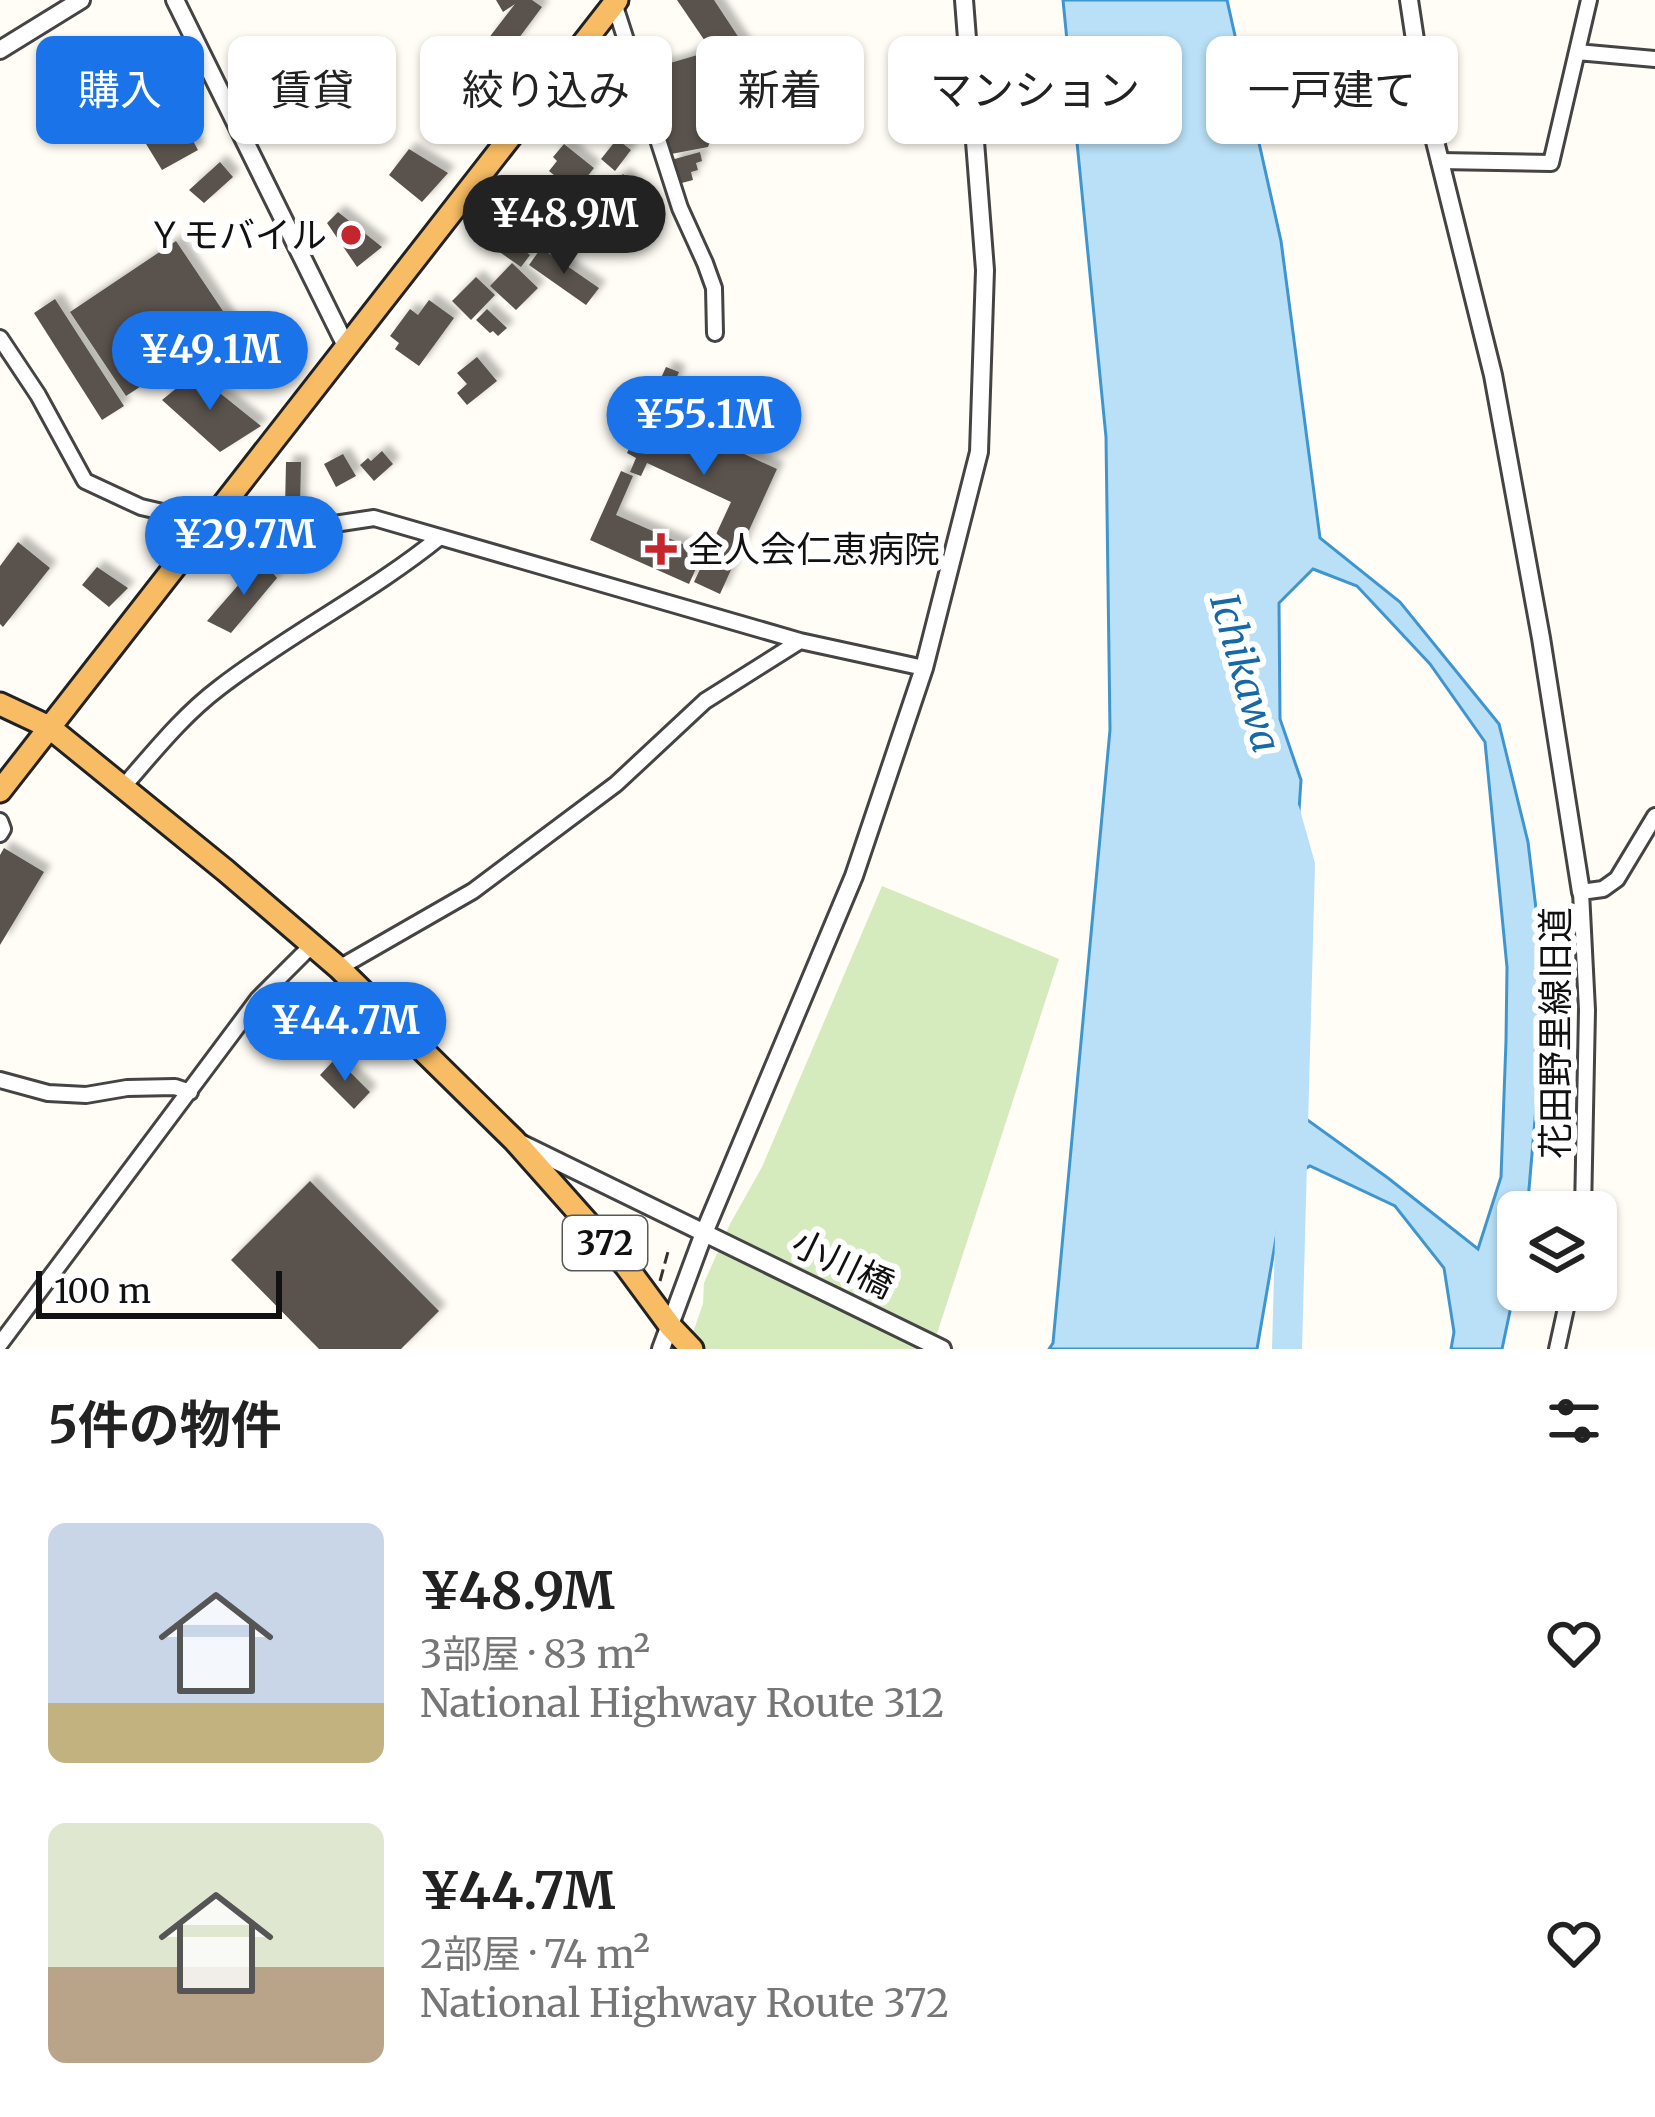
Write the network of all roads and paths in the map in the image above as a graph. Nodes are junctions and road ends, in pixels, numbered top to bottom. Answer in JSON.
{"nodes":[{"id":1,"x":80,"y":0,"type":"edge"},
{"id":2,"x":175,"y":0,"type":"edge"},
{"id":3,"x":964,"y":0,"type":"edge"},
{"id":4,"x":1409,"y":0,"type":"edge"},
{"id":5,"x":1589,"y":0,"type":"edge"},
{"id":6,"x":616,"y":2,"type":"edge"},
{"id":7,"x":0,"y":50,"type":"edge"},
{"id":8,"x":1577,"y":52,"type":"junction"},
{"id":9,"x":1655,"y":59,"type":"edge"},
{"id":10,"x":1439,"y":161,"type":"junction"},
{"id":11,"x":715,"y":333,"type":"dead end"},
{"id":12,"x":0,"y":338,"type":"edge"},
{"id":13,"x":347,"y":348,"type":"junction"},
{"id":14,"x":219,"y":512,"type":"junction"},
{"id":15,"x":440,"y":537,"type":"junction"},
{"id":16,"x":800,"y":641,"type":"junction"},
{"id":17,"x":924,"y":668,"type":"junction"},
{"id":18,"x":0,"y":704,"type":"edge"},
{"id":19,"x":49,"y":727,"type":"junction"},
{"id":20,"x":123,"y":788,"type":"junction"},
{"id":21,"x":0,"y":791,"type":"edge"},
{"id":22,"x":1655,"y":816,"type":"edge"},
{"id":23,"x":0,"y":821,"type":"edge"},
{"id":24,"x":0,"y":834,"type":"edge"},
{"id":25,"x":1582,"y":892,"type":"junction"},
{"id":26,"x":312,"y":945,"type":"junction"},
{"id":27,"x":339,"y":968,"type":"junction"},
{"id":28,"x":0,"y":1080,"type":"edge"},
{"id":29,"x":190,"y":1092,"type":"junction"},
{"id":30,"x":514,"y":1140,"type":"junction"},
{"id":31,"x":1583,"y":1191,"type":"edge"},
{"id":32,"x":668,"y":1235,"type":"dead end"},
{"id":33,"x":710,"y":1236,"type":"junction"},
{"id":34,"x":669,"y":1248,"type":"junction"},
{"id":35,"x":678,"y":1252,"type":"dead end"},
{"id":36,"x":659,"y":1283,"type":"dead end"},
{"id":37,"x":1565,"y":1311,"type":"edge"},
{"id":38,"x":671,"y":1328,"type":"junction"},
{"id":39,"x":0,"y":1343,"type":"edge"},
{"id":40,"x":661,"y":1349,"type":"edge"},
{"id":41,"x":692,"y":1349,"type":"edge"},
{"id":42,"x":942,"y":1349,"type":"edge"},
{"id":43,"x":1557,"y":1349,"type":"edge"}],
"edges":[{"from":1,"to":7,"type":"street"},
{"from":2,"to":13,"type":"street"},
{"from":3,"to":17,"type":"street"},
{"from":4,"to":10,"type":"street"},
{"from":5,"to":8,"type":"street"},
{"from":6,"to":11,"type":"street"},
{"from":6,"to":13,"type":"highway"},
{"from":8,"to":9,"type":"street"},
{"from":8,"to":10,"type":"street"},
{"from":10,"to":25,"type":"street"},
{"from":12,"to":14,"type":"street"},
{"from":13,"to":14,"type":"highway"},
{"from":14,"to":15,"type":"street"},
{"from":14,"to":19,"type":"highway"},
{"from":15,"to":16,"type":"street"},
{"from":15,"to":20,"type":"street"},
{"from":16,"to":17,"type":"street"},
{"from":16,"to":27,"type":"street"},
{"from":17,"to":33,"type":"street"},
{"from":18,"to":19,"type":"highway","number":"372"},
{"from":19,"to":20,"type":"highway","number":"372"},
{"from":19,"to":21,"type":"highway"},
{"from":20,"to":26,"type":"highway","number":"372"},
{"from":22,"to":25,"type":"street","name":"花田野里線旧道"},
{"from":23,"to":24,"type":"street"},
{"from":25,"to":31,"type":"street","name":"花田野里線旧道"},
{"from":26,"to":27,"type":"highway","number":"372"},
{"from":26,"to":29,"type":"street"},
{"from":27,"to":30,"type":"highway","number":"372"},
{"from":28,"to":29,"type":"street"},
{"from":29,"to":39,"type":"street"},
{"from":30,"to":33,"type":"street","name":"小川橋"},
{"from":30,"to":38,"type":"highway","number":"372"},
{"from":32,"to":34,"type":"path"},
{"from":33,"to":38,"type":"street"},
{"from":33,"to":42,"type":"street","name":"小川橋"},
{"from":34,"to":35,"type":"path"},
{"from":34,"to":36,"type":"path"},
{"from":37,"to":43,"type":"street"},
{"from":38,"to":40,"type":"street"},
{"from":38,"to":41,"type":"highway","number":"372"}]}
